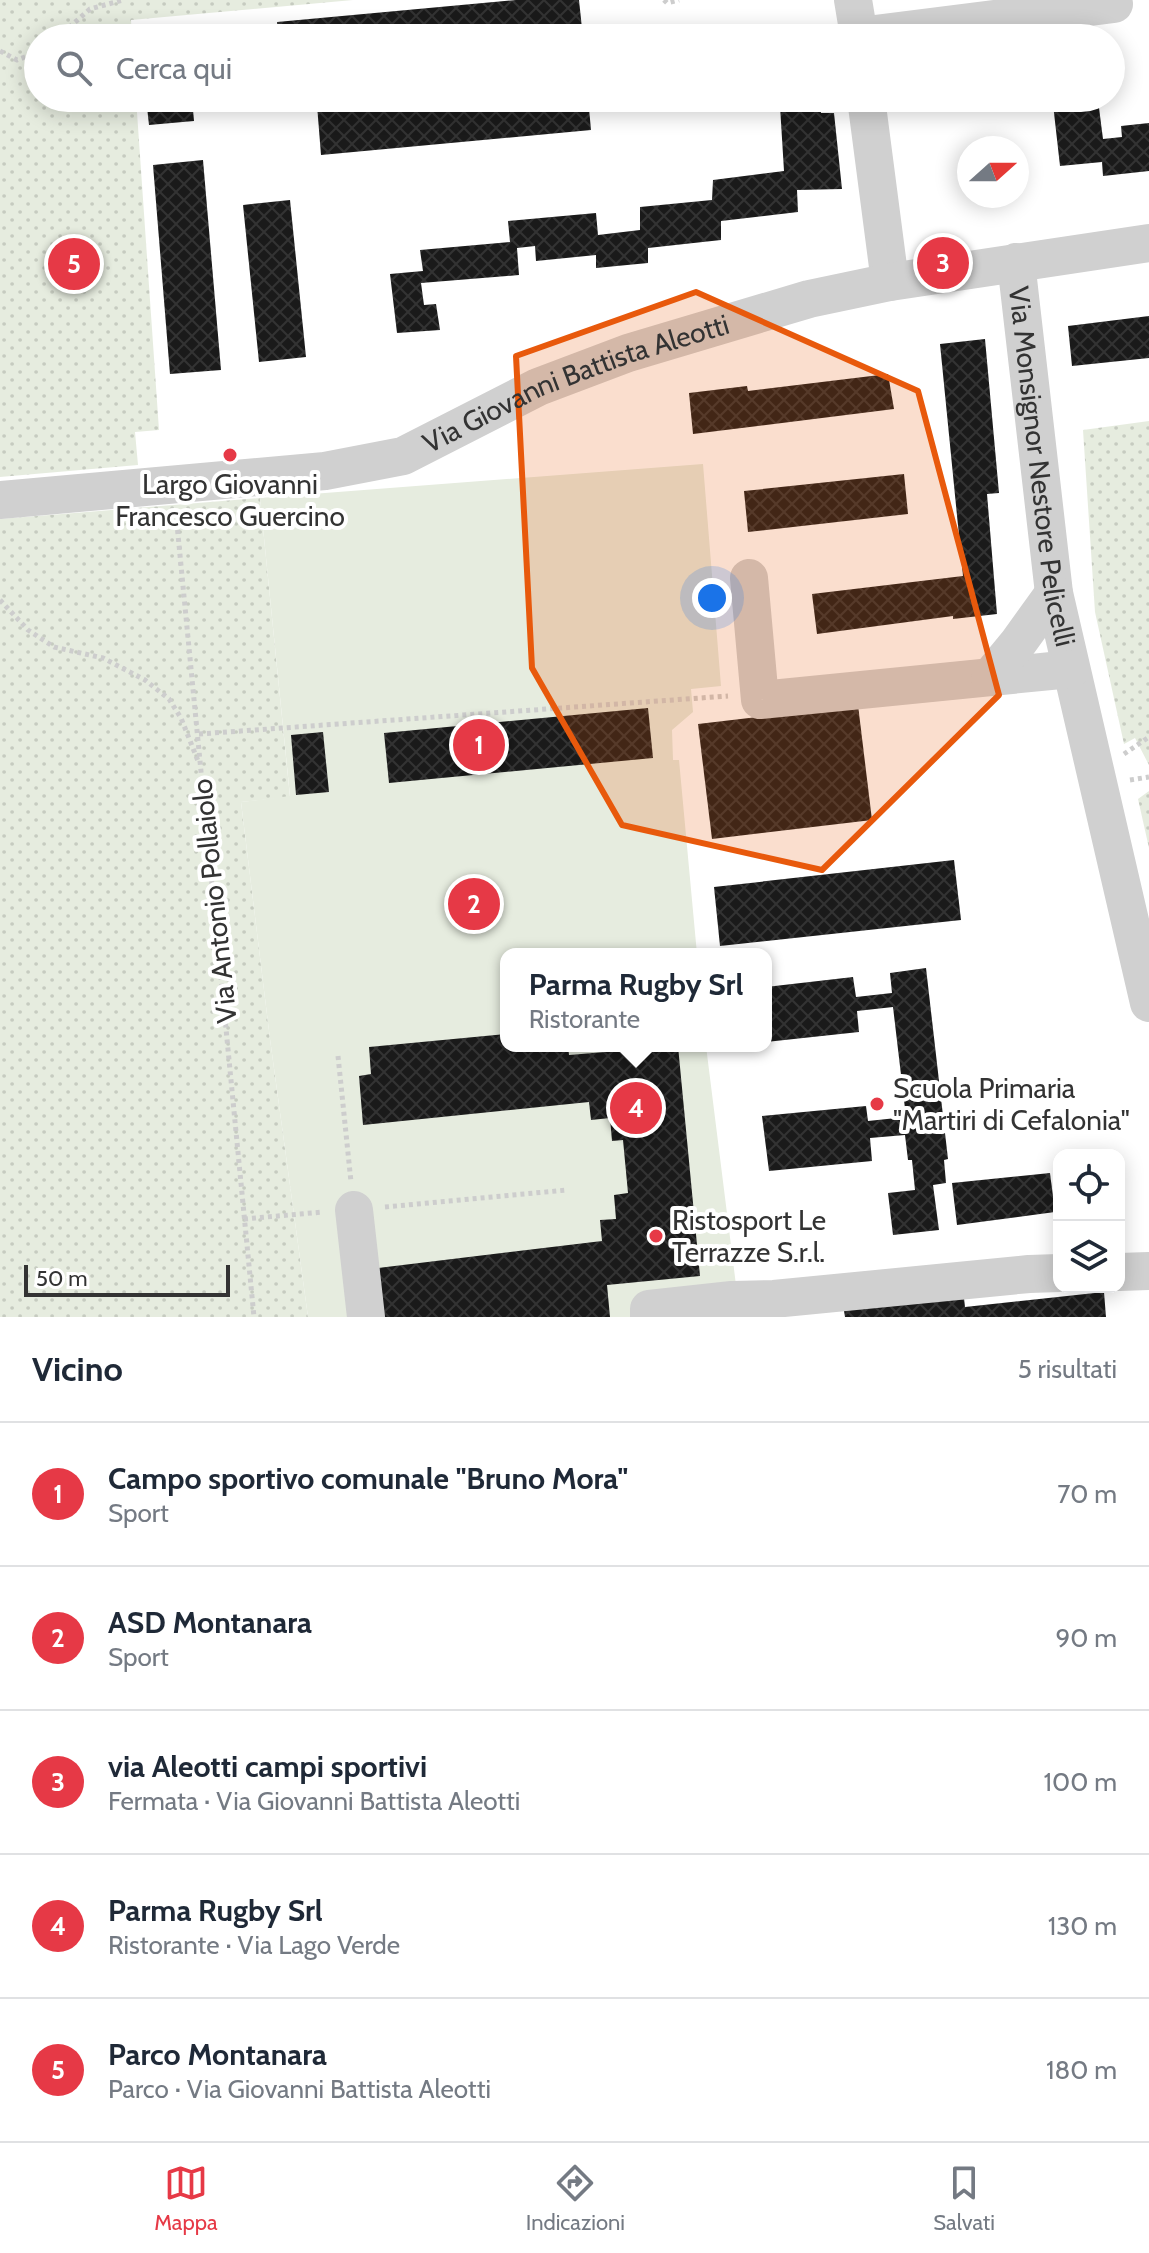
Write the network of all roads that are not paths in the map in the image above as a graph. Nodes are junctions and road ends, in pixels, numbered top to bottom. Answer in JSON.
{"nodes":[{"id":1,"x":1114,"y":4,"type":"dead end"},
{"id":2,"x":869,"y":24,"type":"edge"},
{"id":3,"x":868,"y":112,"type":"edge"},
{"id":4,"x":1149,"y":243,"type":"edge"},
{"id":5,"x":1016,"y":262,"type":"junction"},
{"id":6,"x":890,"y":282,"type":"junction"},
{"id":7,"x":0,"y":500,"type":"edge"},
{"id":8,"x":749,"y":578,"type":"dead end"},
{"id":9,"x":1054,"y":593,"type":"junction"},
{"id":10,"x":1071,"y":669,"type":"junction"},
{"id":11,"x":990,"y":677,"type":"junction"},
{"id":12,"x":1149,"y":1003,"type":"edge"},
{"id":13,"x":354,"y":1210,"type":"road end"},
{"id":14,"x":1149,"y":1271,"type":"edge"},
{"id":15,"x":1125,"y":1272,"type":"edge"},
{"id":16,"x":1053,"y":1273,"type":"edge"},
{"id":17,"x":776,"y":1308,"type":"edge"},
{"id":18,"x":366,"y":1317,"type":"edge"},
{"id":19,"x":649,"y":1317,"type":"edge"}],
"edges":[{"from":1,"to":2,"type":"street"},
{"from":3,"to":6,"type":"street"},
{"from":4,"to":5,"type":"street","name":"Via Giovanni Battista Aleotti"},
{"from":5,"to":6,"type":"street","name":"Via Giovanni Battista Aleotti"},
{"from":5,"to":9,"type":"street","name":"Via Monsignor Nestore Pelicelli"},
{"from":6,"to":7,"type":"street","name":"Via Giovanni Battista Aleotti"},
{"from":8,"to":11,"type":"street","name":"Via Monsignor Nestore Pelicelli"},
{"from":9,"to":10,"type":"street","name":"Via Monsignor Nestore Pelicelli"},
{"from":9,"to":11,"type":"street"},
{"from":10,"to":11,"type":"street","name":"Via Monsignor Nestore Pelicelli"},
{"from":10,"to":12,"type":"street","name":"Via Monsignor Nestore Pelicelli"},
{"from":13,"to":18,"type":"street"},
{"from":14,"to":15,"type":"street"},
{"from":16,"to":17,"type":"street"},
{"from":17,"to":19,"type":"street"}]}
